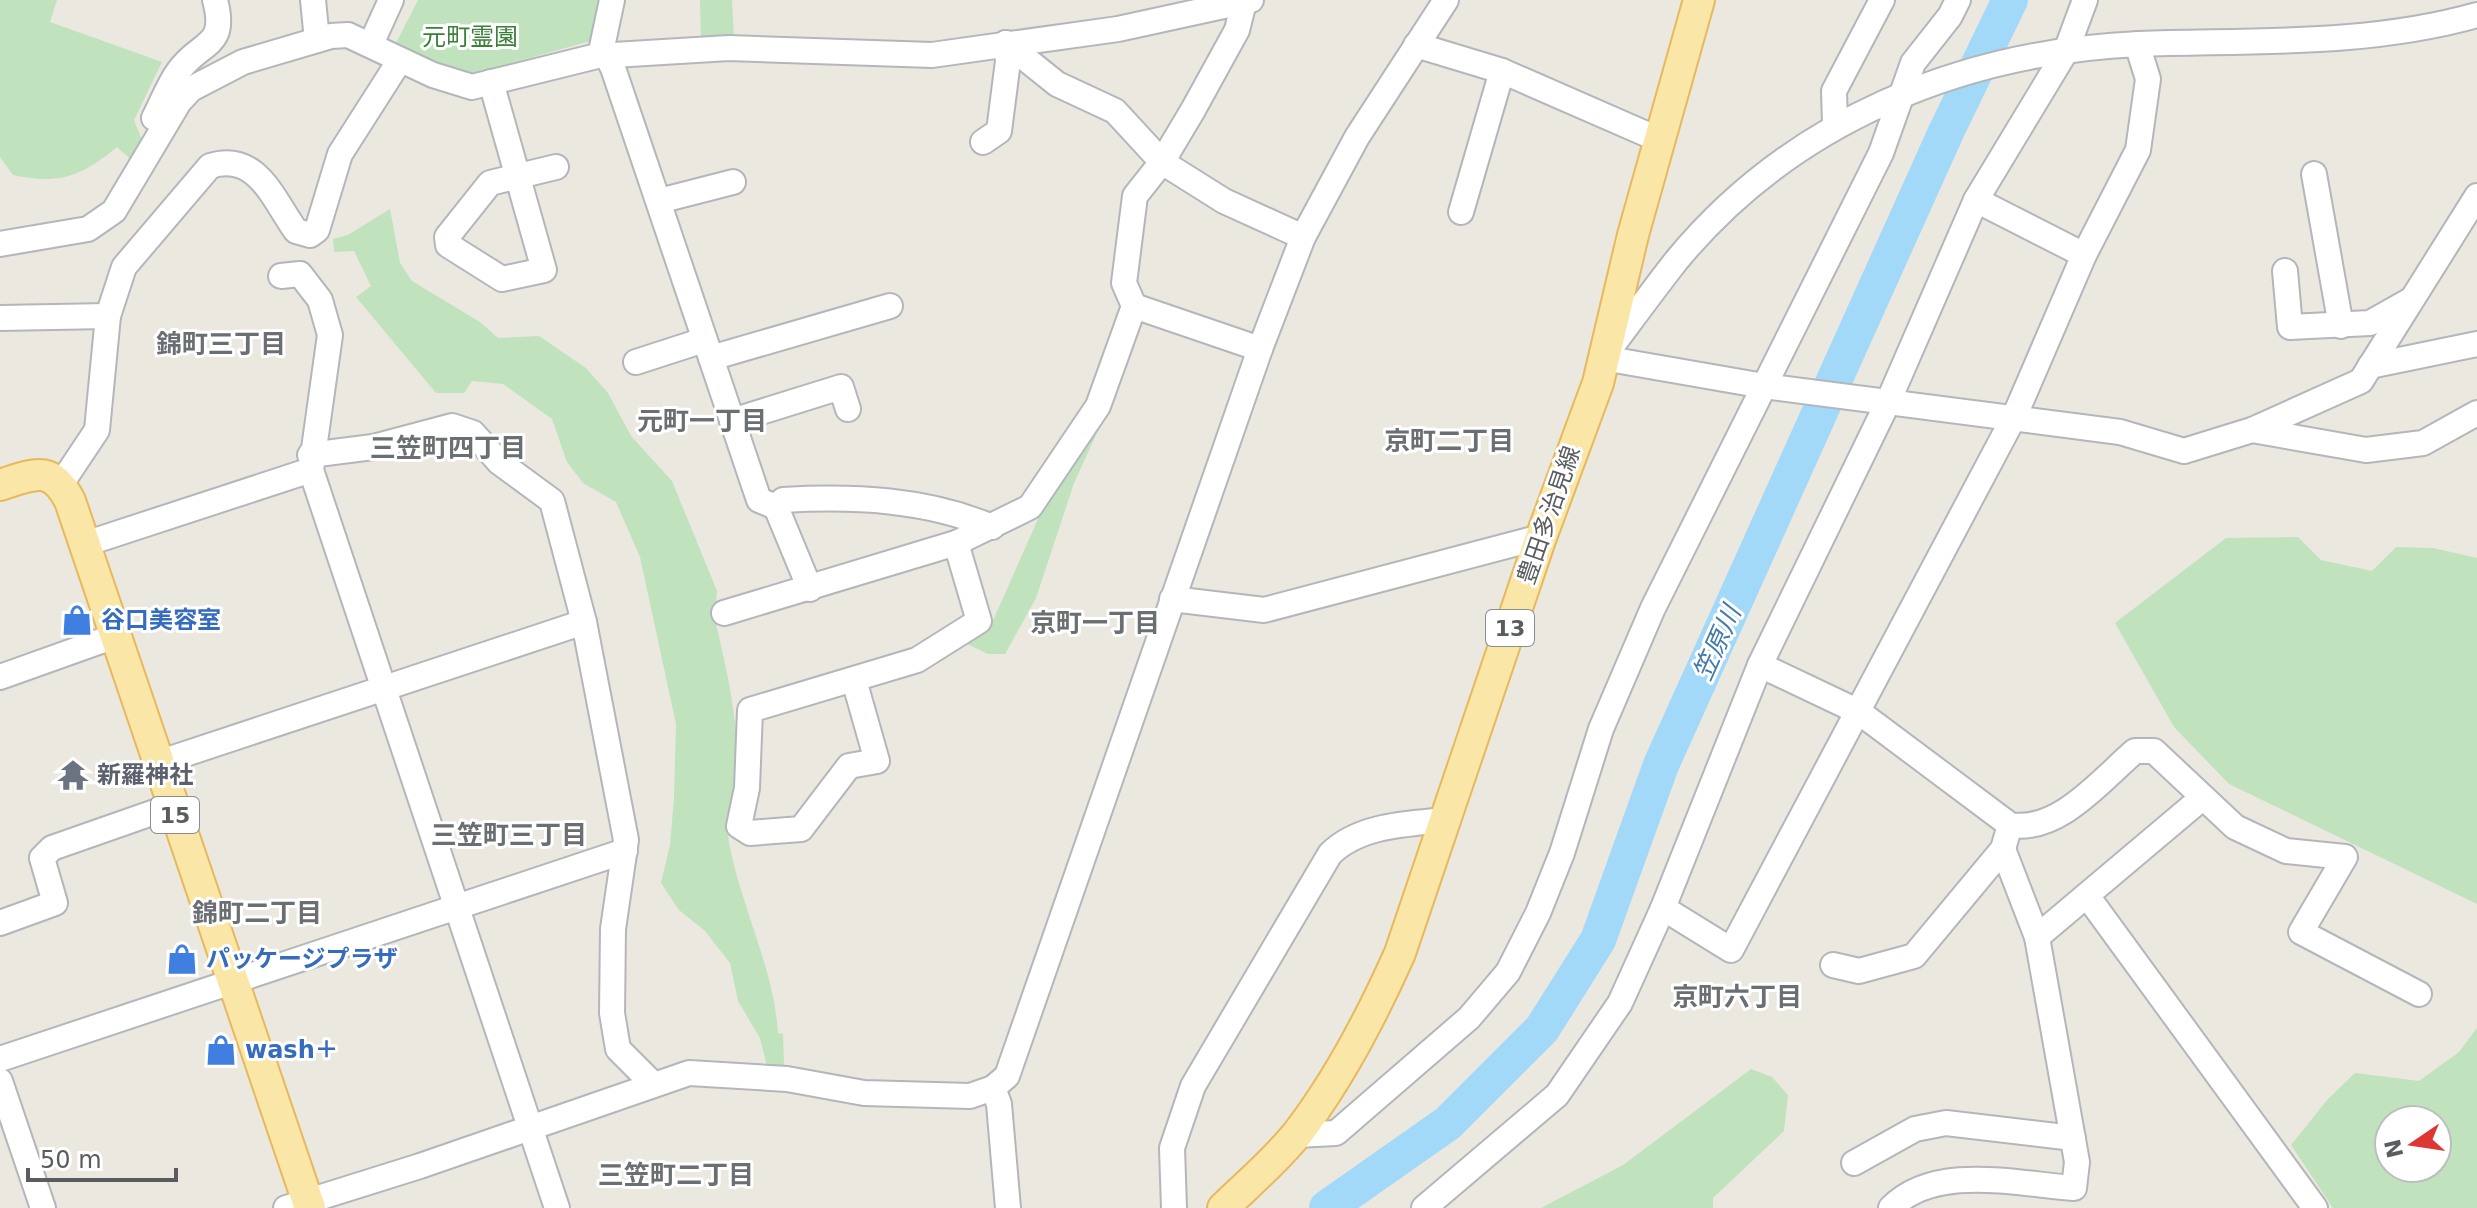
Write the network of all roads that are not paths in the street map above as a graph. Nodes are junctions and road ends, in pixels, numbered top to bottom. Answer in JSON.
{"nodes":[{"id":1,"x":215,"y":0,"type":"edge"},
{"id":2,"x":313,"y":0,"type":"edge"},
{"id":3,"x":391,"y":0,"type":"edge"},
{"id":4,"x":612,"y":0,"type":"edge"},
{"id":5,"x":1446,"y":0,"type":"edge"},
{"id":6,"x":1699,"y":0,"type":"edge"},
{"id":7,"x":1882,"y":0,"type":"edge"},
{"id":8,"x":1958,"y":0,"type":"edge"},
{"id":9,"x":2085,"y":0,"type":"edge"},
{"id":10,"x":1248,"y":1,"type":"edge"},
{"id":11,"x":2477,"y":15,"type":"edge"},
{"id":12,"x":317,"y":40,"type":"junction"},
{"id":13,"x":1006,"y":43,"type":"junction"},
{"id":14,"x":371,"y":44,"type":"junction"},
{"id":15,"x":2137,"y":44,"type":"junction"},
{"id":16,"x":1416,"y":45,"type":"junction"},
{"id":17,"x":2066,"y":51,"type":"junction"},
{"id":18,"x":606,"y":56,"type":"junction"},
{"id":19,"x":400,"y":60,"type":"junction"},
{"id":20,"x":1502,"y":71,"type":"junction"},
{"id":21,"x":491,"y":82,"type":"junction"},
{"id":22,"x":1900,"y":94,"type":"junction"},
{"id":23,"x":1835,"y":124,"type":"junction"},
{"id":24,"x":1660,"y":140,"type":"junction"},
{"id":25,"x":983,"y":142,"type":"dead end"},
{"id":26,"x":151,"y":152,"type":"junction"},
{"id":27,"x":1162,"y":162,"type":"junction"},
{"id":28,"x":556,"y":167,"type":"dead end"},
{"id":29,"x":2314,"y":174,"type":"dead end"},
{"id":30,"x":517,"y":176,"type":"junction"},
{"id":31,"x":733,"y":182,"type":"dead end"},
{"id":32,"x":2477,"y":196,"type":"edge"},
{"id":33,"x":1976,"y":200,"type":"junction"},
{"id":34,"x":659,"y":201,"type":"junction"},
{"id":35,"x":1461,"y":212,"type":"dead end"},
{"id":36,"x":1303,"y":237,"type":"junction"},
{"id":37,"x":0,"y":244,"type":"edge"},
{"id":38,"x":2084,"y":255,"type":"junction"},
{"id":39,"x":2285,"y":271,"type":"dead end"},
{"id":40,"x":281,"y":276,"type":"dead end"},
{"id":41,"x":2412,"y":299,"type":"junction"},
{"id":42,"x":890,"y":306,"type":"dead end"},
{"id":43,"x":1134,"y":306,"type":"junction"},
{"id":44,"x":108,"y":316,"type":"junction"},
{"id":45,"x":0,"y":318,"type":"edge"},
{"id":46,"x":2341,"y":326,"type":"junction"},
{"id":47,"x":2477,"y":344,"type":"edge"},
{"id":48,"x":708,"y":349,"type":"junction"},
{"id":49,"x":1260,"y":349,"type":"junction"},
{"id":50,"x":1603,"y":358,"type":"junction"},
{"id":51,"x":636,"y":362,"type":"dead end"},
{"id":52,"x":2370,"y":366,"type":"junction"},
{"id":53,"x":1764,"y":386,"type":"junction"},
{"id":54,"x":1888,"y":402,"type":"junction"},
{"id":55,"x":848,"y":409,"type":"dead end"},
{"id":56,"x":2477,"y":413,"type":"edge"},
{"id":57,"x":2015,"y":415,"type":"junction"},
{"id":58,"x":732,"y":421,"type":"junction"},
{"id":59,"x":2252,"y":430,"type":"junction"},
{"id":60,"x":311,"y":463,"type":"junction"},
{"id":61,"x":61,"y":484,"type":"junction"},
{"id":62,"x":0,"y":485,"type":"edge"},
{"id":63,"x":776,"y":507,"type":"junction"},
{"id":64,"x":992,"y":527,"type":"junction"},
{"id":65,"x":1540,"y":540,"type":"junction"},
{"id":66,"x":956,"y":543,"type":"junction"},
{"id":67,"x":85,"y":544,"type":"junction"},
{"id":68,"x":810,"y":589,"type":"junction"},
{"id":69,"x":1172,"y":599,"type":"junction"},
{"id":70,"x":724,"y":613,"type":"dead end"},
{"id":71,"x":584,"y":622,"type":"junction"},
{"id":72,"x":115,"y":636,"type":"junction"},
{"id":73,"x":1760,"y":665,"type":"junction"},
{"id":74,"x":0,"y":677,"type":"edge"},
{"id":75,"x":854,"y":680,"type":"junction"},
{"id":76,"x":384,"y":688,"type":"junction"},
{"id":77,"x":1859,"y":712,"type":"junction"},
{"id":78,"x":158,"y":763,"type":"junction"},
{"id":79,"x":2202,"y":798,"type":"junction"},
{"id":80,"x":172,"y":806,"type":"junction"},
{"id":81,"x":1446,"y":820,"type":"junction"},
{"id":82,"x":2007,"y":837,"type":"junction"},
{"id":83,"x":625,"y":851,"type":"junction"},
{"id":84,"x":2088,"y":897,"type":"junction"},
{"id":85,"x":456,"y":906,"type":"junction"},
{"id":86,"x":1663,"y":908,"type":"junction"},
{"id":87,"x":0,"y":923,"type":"edge"},
{"id":88,"x":2037,"y":937,"type":"junction"},
{"id":89,"x":1833,"y":965,"type":"dead end"},
{"id":90,"x":231,"y":981,"type":"junction"},
{"id":91,"x":2419,"y":994,"type":"dead end"},
{"id":92,"x":0,"y":1059,"type":"edge"},
{"id":93,"x":0,"y":1081,"type":"edge"},
{"id":94,"x":653,"y":1084,"type":"junction"},
{"id":95,"x":993,"y":1088,"type":"junction"},
{"id":96,"x":530,"y":1128,"type":"junction"},
{"id":97,"x":1296,"y":1135,"type":"junction"},
{"id":98,"x":2073,"y":1138,"type":"junction"},
{"id":99,"x":1854,"y":1163,"type":"dead end"},
{"id":100,"x":301,"y":1206,"type":"edge"},
{"id":101,"x":43,"y":1208,"type":"edge"},
{"id":102,"x":557,"y":1208,"type":"edge"},
{"id":103,"x":1008,"y":1208,"type":"edge"},
{"id":104,"x":1174,"y":1208,"type":"edge"},
{"id":105,"x":1223,"y":1208,"type":"edge"},
{"id":106,"x":1424,"y":1208,"type":"edge"},
{"id":107,"x":1891,"y":1208,"type":"edge"},
{"id":108,"x":2315,"y":1208,"type":"edge"}],
"edges":[{"from":1,"to":26,"type":"street"},
{"from":2,"to":12,"type":"street"},
{"from":3,"to":14,"type":"street"},
{"from":4,"to":18,"type":"street"},
{"from":5,"to":16,"type":"street"},
{"from":6,"to":24,"type":"main road","name":"豊田多治見線","number":"13"},
{"from":7,"to":23,"type":"street"},
{"from":8,"to":22,"type":"street"},
{"from":9,"to":17,"type":"street"},
{"from":10,"to":13,"type":"street"},
{"from":10,"to":27,"type":"street"},
{"from":11,"to":15,"type":"street"},
{"from":12,"to":14,"type":"street"},
{"from":12,"to":26,"type":"street"},
{"from":13,"to":18,"type":"street"},
{"from":13,"to":25,"type":"street"},
{"from":13,"to":27,"type":"street"},
{"from":14,"to":19,"type":"street"},
{"from":15,"to":17,"type":"street"},
{"from":15,"to":38,"type":"street"},
{"from":16,"to":20,"type":"street"},
{"from":16,"to":36,"type":"street"},
{"from":17,"to":22,"type":"street"},
{"from":17,"to":33,"type":"street"},
{"from":18,"to":21,"type":"street"},
{"from":18,"to":34,"type":"street"},
{"from":19,"to":21,"type":"street"},
{"from":19,"to":44,"type":"street"},
{"from":20,"to":24,"type":"street"},
{"from":20,"to":35,"type":"street"},
{"from":21,"to":30,"type":"street"},
{"from":22,"to":23,"type":"street"},
{"from":22,"to":53,"type":"street"},
{"from":23,"to":50,"type":"street"},
{"from":24,"to":50,"type":"main road","name":"豊田多治見線","number":"13"},
{"from":26,"to":37,"type":"street"},
{"from":27,"to":36,"type":"street"},
{"from":27,"to":43,"type":"street"},
{"from":28,"to":30,"type":"street"},
{"from":29,"to":46,"type":"street"},
{"from":30,"to":30,"type":"street"},
{"from":31,"to":34,"type":"street"},
{"from":32,"to":41,"type":"street"},
{"from":33,"to":38,"type":"street"},
{"from":33,"to":54,"type":"street"},
{"from":34,"to":48,"type":"street"},
{"from":36,"to":49,"type":"street"},
{"from":38,"to":57,"type":"street"},
{"from":39,"to":46,"type":"street"},
{"from":40,"to":60,"type":"street"},
{"from":41,"to":46,"type":"street"},
{"from":41,"to":52,"type":"street"},
{"from":42,"to":48,"type":"street"},
{"from":43,"to":49,"type":"street"},
{"from":43,"to":64,"type":"street"},
{"from":44,"to":45,"type":"street"},
{"from":44,"to":61,"type":"street"},
{"from":47,"to":52,"type":"street"},
{"from":48,"to":51,"type":"street"},
{"from":48,"to":58,"type":"street"},
{"from":49,"to":69,"type":"street"},
{"from":50,"to":53,"type":"street"},
{"from":50,"to":65,"type":"main road","name":"豊田多治見線","number":"13"},
{"from":52,"to":59,"type":"street"},
{"from":53,"to":54,"type":"street"},
{"from":53,"to":97,"type":"street"},
{"from":54,"to":57,"type":"street"},
{"from":54,"to":73,"type":"street"},
{"from":55,"to":58,"type":"street"},
{"from":56,"to":59,"type":"street"},
{"from":57,"to":59,"type":"street"},
{"from":57,"to":77,"type":"street"},
{"from":58,"to":63,"type":"street"},
{"from":60,"to":67,"type":"street"},
{"from":60,"to":71,"type":"street"},
{"from":60,"to":76,"type":"street"},
{"from":61,"to":62,"type":"main road"},
{"from":61,"to":67,"type":"main road","number":"15"},
{"from":63,"to":64,"type":"street"},
{"from":63,"to":68,"type":"street"},
{"from":64,"to":66,"type":"street"},
{"from":65,"to":69,"type":"street"},
{"from":65,"to":81,"type":"main road","name":"豊田多治見線","number":"13"},
{"from":66,"to":68,"type":"street"},
{"from":66,"to":75,"type":"street"},
{"from":67,"to":72,"type":"main road","number":"15"},
{"from":68,"to":70,"type":"street"},
{"from":69,"to":95,"type":"street"},
{"from":71,"to":76,"type":"street"},
{"from":71,"to":83,"type":"street"},
{"from":72,"to":74,"type":"street"},
{"from":72,"to":78,"type":"main road","number":"15"},
{"from":73,"to":77,"type":"street"},
{"from":73,"to":86,"type":"street"},
{"from":75,"to":75,"type":"street"},
{"from":76,"to":78,"type":"street"},
{"from":76,"to":85,"type":"street"},
{"from":77,"to":82,"type":"street"},
{"from":77,"to":86,"type":"street"},
{"from":78,"to":80,"type":"main road","number":"15"},
{"from":79,"to":82,"type":"street"},
{"from":79,"to":84,"type":"street"},
{"from":79,"to":91,"type":"street"},
{"from":80,"to":87,"type":"street"},
{"from":80,"to":90,"type":"main road","number":"15"},
{"from":81,"to":97,"type":"main road","name":"豊田多治見線","number":"13"},
{"from":81,"to":104,"type":"street"},
{"from":82,"to":88,"type":"street"},
{"from":82,"to":89,"type":"street"},
{"from":83,"to":85,"type":"street"},
{"from":83,"to":94,"type":"street"},
{"from":84,"to":88,"type":"street"},
{"from":84,"to":108,"type":"street"},
{"from":85,"to":90,"type":"street"},
{"from":85,"to":96,"type":"street"},
{"from":86,"to":106,"type":"street"},
{"from":88,"to":98,"type":"street"},
{"from":90,"to":92,"type":"street"},
{"from":90,"to":100,"type":"main road","number":"15"},
{"from":93,"to":101,"type":"street"},
{"from":94,"to":95,"type":"street"},
{"from":94,"to":96,"type":"street"},
{"from":95,"to":103,"type":"street"},
{"from":96,"to":100,"type":"street"},
{"from":96,"to":102,"type":"street"},
{"from":97,"to":105,"type":"main road","name":"豊田多治見線","number":"13"},
{"from":98,"to":99,"type":"street"},
{"from":98,"to":107,"type":"street"}]}
